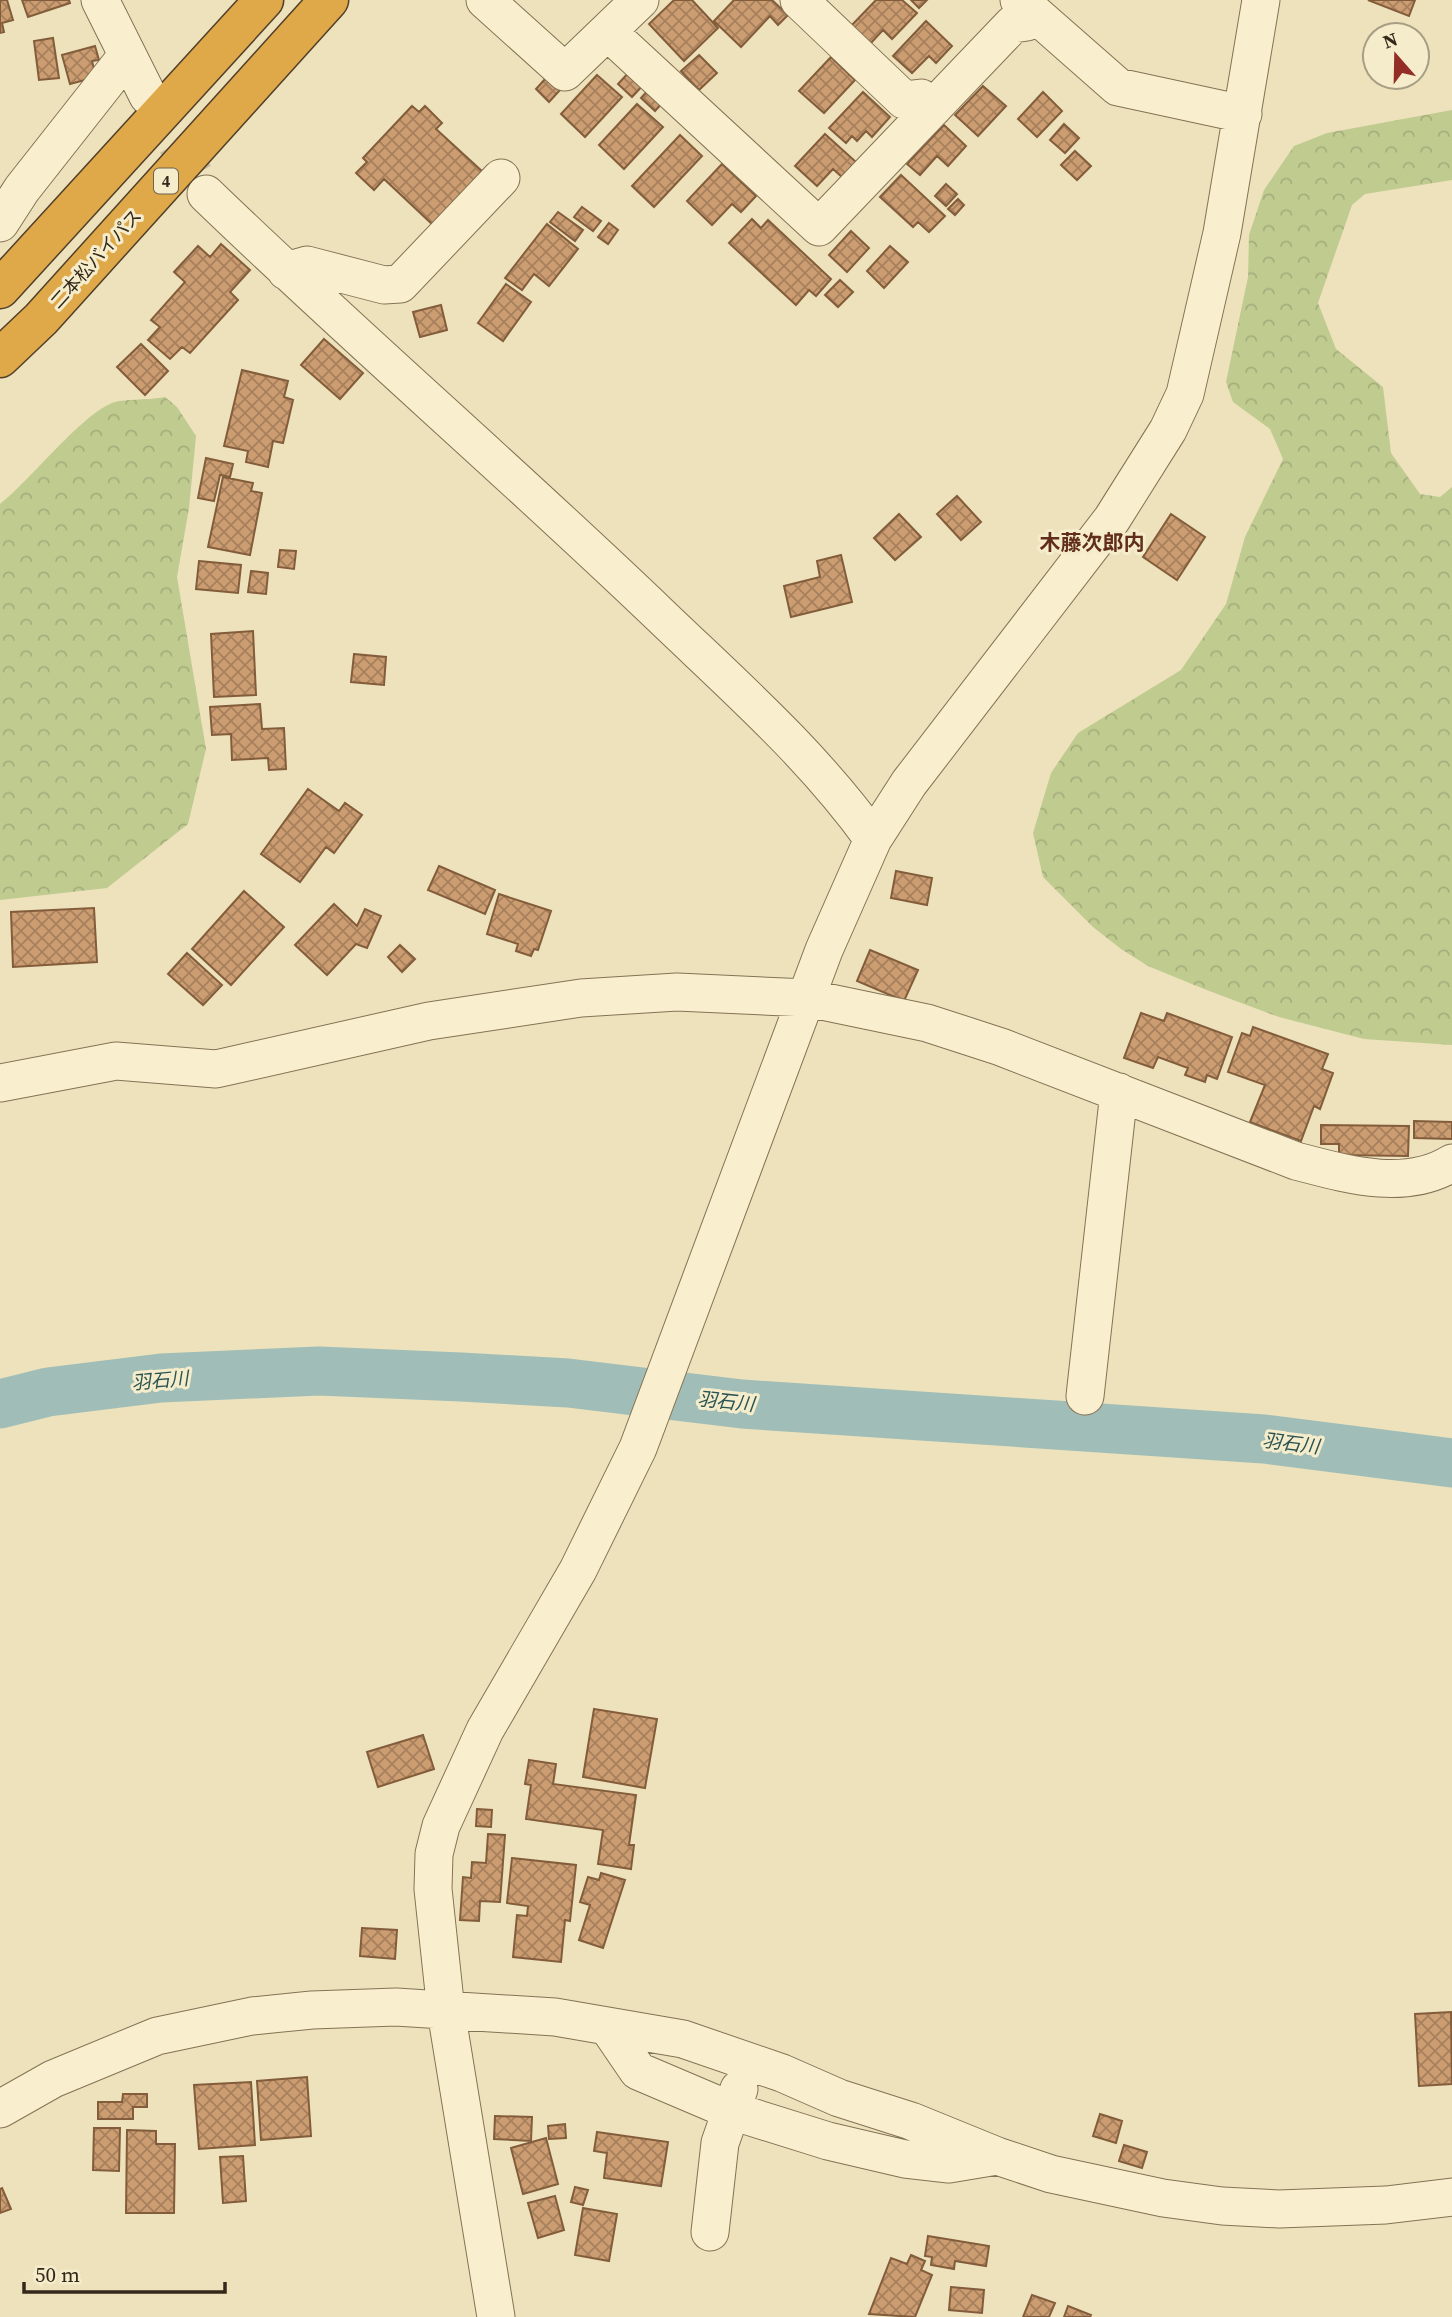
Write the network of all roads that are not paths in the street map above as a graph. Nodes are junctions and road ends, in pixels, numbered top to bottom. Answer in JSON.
{"nodes":[{"id":1,"x":100,"y":0,"type":"edge"},
{"id":2,"x":264,"y":0,"type":"edge"},
{"id":3,"x":329,"y":0,"type":"edge"},
{"id":4,"x":485,"y":0,"type":"edge"},
{"id":5,"x":640,"y":0,"type":"edge"},
{"id":6,"x":799,"y":0,"type":"edge"},
{"id":7,"x":1261,"y":0,"type":"edge"},
{"id":8,"x":1026,"y":7,"type":"edge"},
{"id":9,"x":608,"y":32,"type":"junction"},
{"id":10,"x":126,"y":57,"type":"junction"},
{"id":11,"x":148,"y":96,"type":"tunnel mouth"},
{"id":12,"x":933,"y":108,"type":"junction"},
{"id":13,"x":1243,"y":114,"type":"junction"},
{"id":14,"x":502,"y":178,"type":"dead end"},
{"id":15,"x":206,"y":194,"type":"tunnel mouth"},
{"id":16,"x":0,"y":223,"type":"edge"},
{"id":17,"x":286,"y":271,"type":"junction"},
{"id":18,"x":0,"y":289,"type":"edge"},
{"id":19,"x":0,"y":358,"type":"edge"},
{"id":20,"x":873,"y":839,"type":"junction"},
{"id":21,"x":807,"y":999,"type":"junction"},
{"id":22,"x":0,"y":1083,"type":"edge"},
{"id":23,"x":1119,"y":1092,"type":"junction"},
{"id":24,"x":1452,"y":1163,"type":"edge"},
{"id":25,"x":1085,"y":1396,"type":"dead end"},
{"id":26,"x":446,"y":2011,"type":"junction"},
{"id":27,"x":608,"y":2027,"type":"junction"},
{"id":28,"x":749,"y":2062,"type":"junction"},
{"id":29,"x":0,"y":2109,"type":"edge"},
{"id":30,"x":732,"y":2111,"type":"junction"},
{"id":31,"x":997,"y":2156,"type":"junction"},
{"id":32,"x":1452,"y":2197,"type":"edge"},
{"id":33,"x":710,"y":2232,"type":"dead end"},
{"id":34,"x":496,"y":2317,"type":"edge"}],
"edges":[{"from":1,"to":10,"type":"street"},
{"from":2,"to":18,"type":"highway"},
{"from":3,"to":19,"type":"highway","name":"二本松バイパス","number":"4"},
{"from":4,"to":9,"type":"street"},
{"from":5,"to":9,"type":"street"},
{"from":6,"to":12,"type":"street"},
{"from":7,"to":13,"type":"street"},
{"from":8,"to":12,"type":"street"},
{"from":8,"to":13,"type":"street"},
{"from":9,"to":12,"type":"street"},
{"from":10,"to":11,"type":"street"},
{"from":10,"to":16,"type":"street"},
{"from":13,"to":20,"type":"street"},
{"from":14,"to":17,"type":"street"},
{"from":15,"to":17,"type":"street"},
{"from":17,"to":20,"type":"street"},
{"from":20,"to":21,"type":"street"},
{"from":21,"to":22,"type":"street"},
{"from":21,"to":23,"type":"street"},
{"from":21,"to":26,"type":"street"},
{"from":23,"to":24,"type":"street"},
{"from":23,"to":25,"type":"street"},
{"from":26,"to":27,"type":"street"},
{"from":26,"to":29,"type":"street"},
{"from":26,"to":34,"type":"street"},
{"from":27,"to":28,"type":"street"},
{"from":27,"to":30,"type":"street"},
{"from":28,"to":30,"type":"street"},
{"from":28,"to":31,"type":"street"},
{"from":30,"to":31,"type":"street"},
{"from":30,"to":33,"type":"street"},
{"from":31,"to":32,"type":"street"}]}
